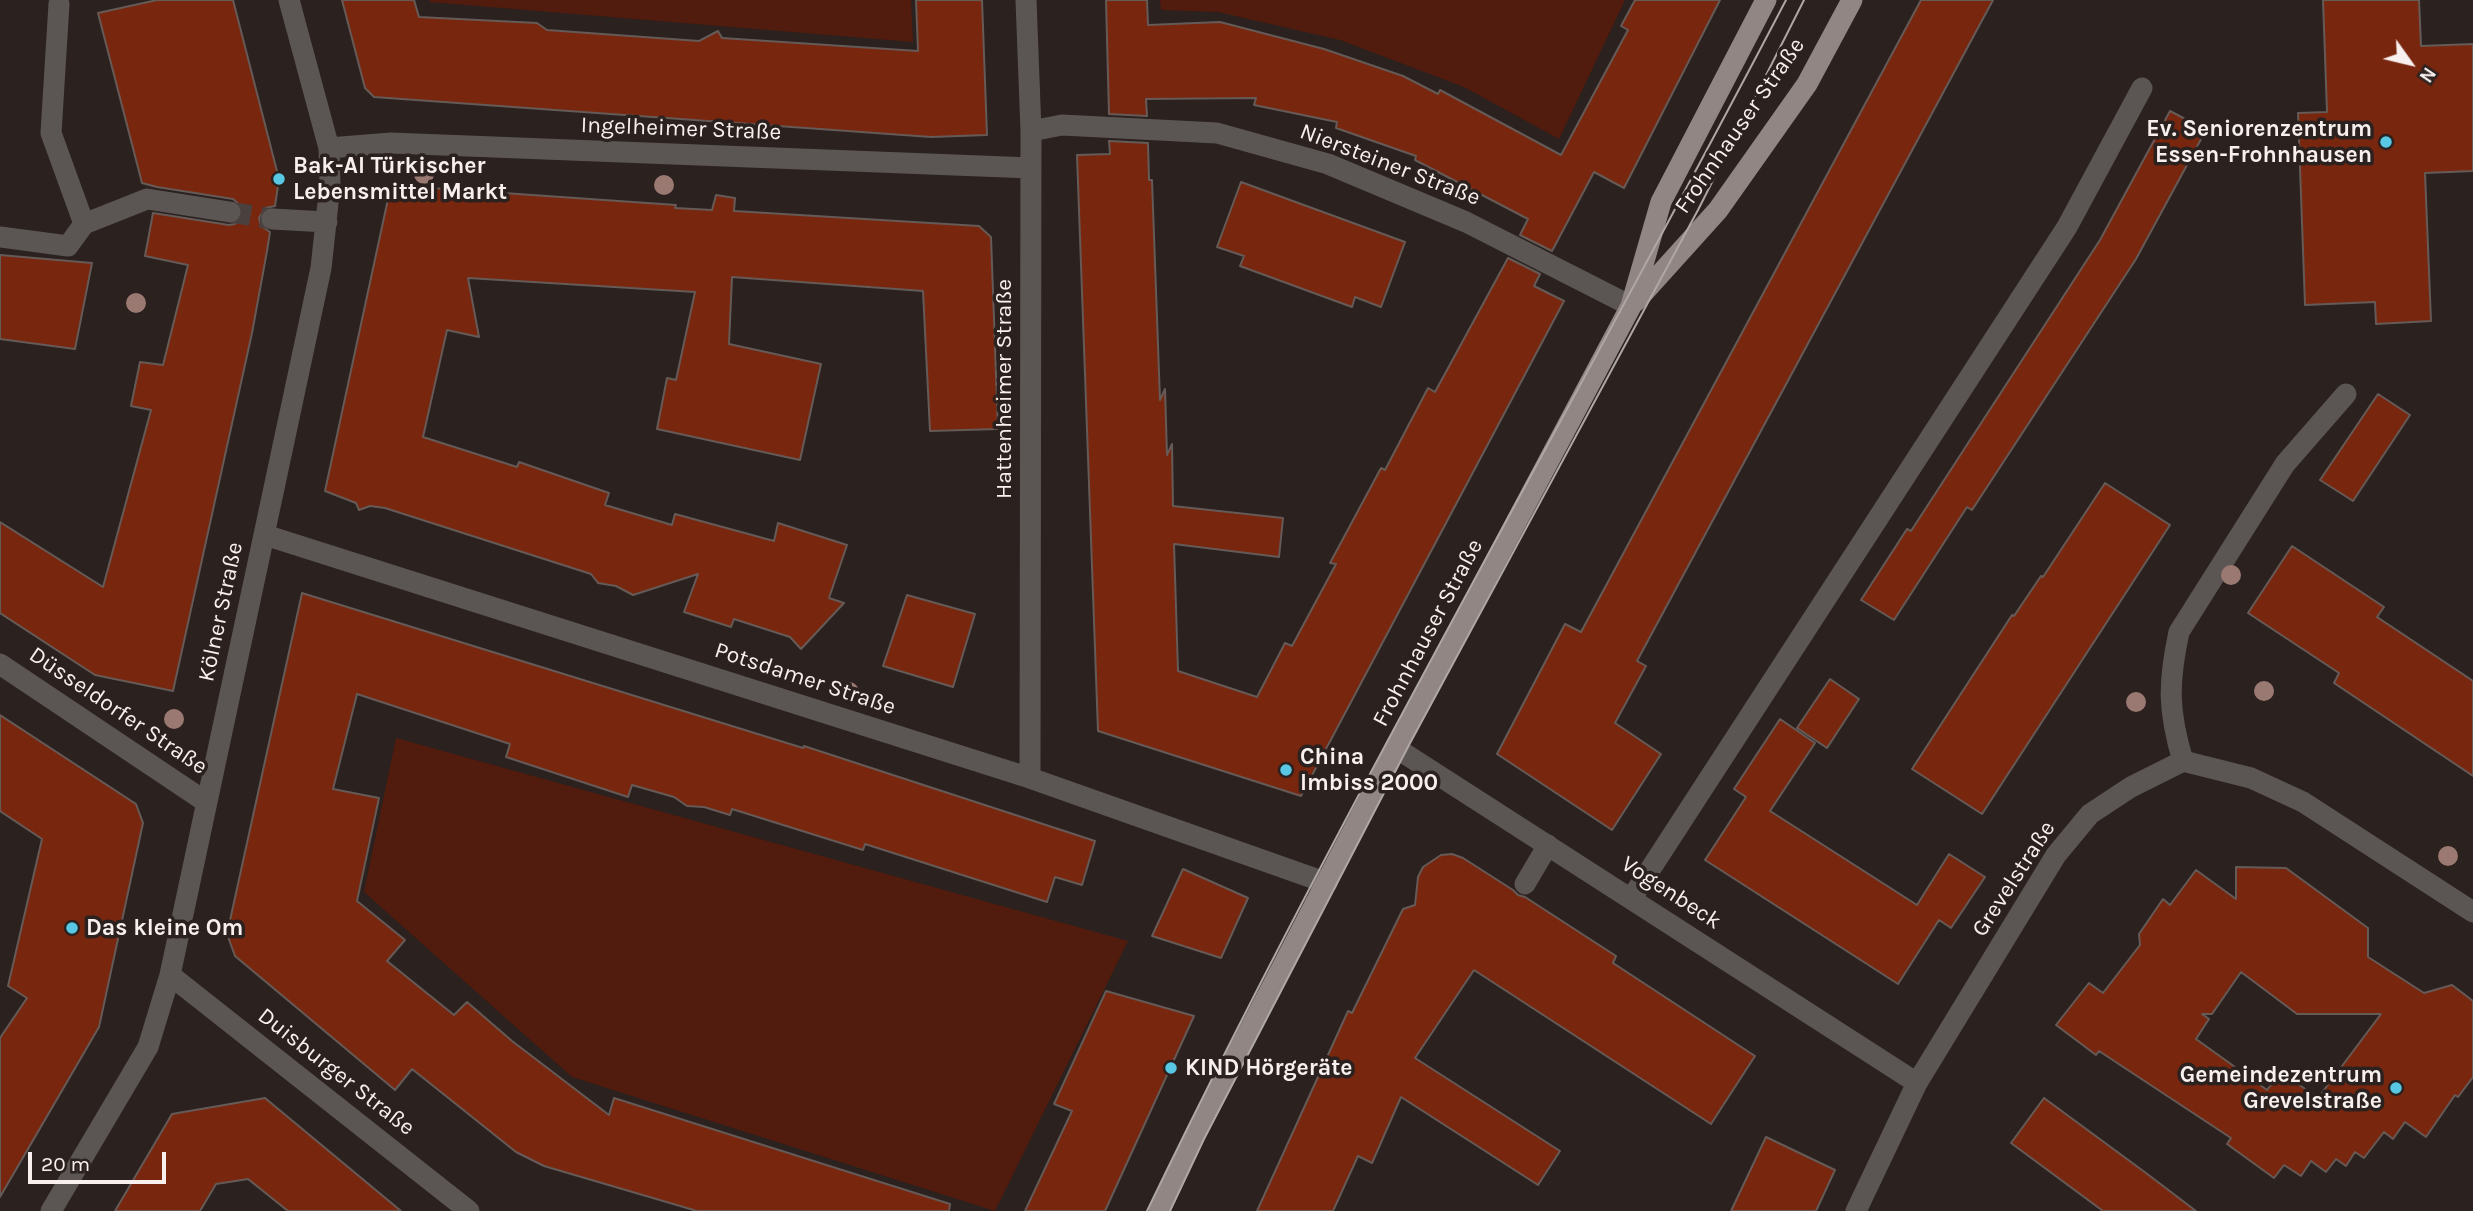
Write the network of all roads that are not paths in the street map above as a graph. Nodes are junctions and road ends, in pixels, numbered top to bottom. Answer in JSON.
{"nodes":[{"id":1,"x":289,"y":0,"type":"edge"},
{"id":2,"x":1026,"y":0,"type":"edge"},
{"id":3,"x":1766,"y":0,"type":"edge"},
{"id":4,"x":1852,"y":0,"type":"edge"},
{"id":5,"x":60,"y":4,"type":"dead end"},
{"id":6,"x":2142,"y":88,"type":"dead end"},
{"id":7,"x":1031,"y":131,"type":"junction"},
{"id":8,"x":329,"y":148,"type":"junction"},
{"id":9,"x":1031,"y":168,"type":"junction"},
{"id":10,"x":230,"y":212,"type":"tunnel mouth"},
{"id":11,"x":272,"y":219,"type":"tunnel mouth"},
{"id":12,"x":327,"y":222,"type":"junction"},
{"id":13,"x":84,"y":224,"type":"junction"},
{"id":14,"x":0,"y":237,"type":"edge"},
{"id":15,"x":1631,"y":306,"type":"junction"},
{"id":16,"x":2346,"y":394,"type":"dead end"},
{"id":17,"x":265,"y":535,"type":"junction"},
{"id":18,"x":0,"y":664,"type":"edge"},
{"id":19,"x":1396,"y":748,"type":"junction"},
{"id":20,"x":2183,"y":761,"type":"junction"},
{"id":21,"x":1030,"y":778,"type":"junction"},
{"id":22,"x":206,"y":802,"type":"junction"},
{"id":23,"x":1548,"y":845,"type":"junction"},
{"id":24,"x":1327,"y":883,"type":"junction"},
{"id":25,"x":1525,"y":884,"type":"dead end"},
{"id":26,"x":1631,"y":899,"type":"junction"},
{"id":27,"x":2473,"y":912,"type":"edge"},
{"id":28,"x":170,"y":975,"type":"junction"},
{"id":29,"x":1917,"y":1083,"type":"junction"},
{"id":30,"x":51,"y":1211,"type":"edge"},
{"id":31,"x":469,"y":1211,"type":"edge"},
{"id":32,"x":1159,"y":1211,"type":"edge"},
{"id":33,"x":1856,"y":1211,"type":"edge"}],
"edges":[{"from":1,"to":8,"type":"street","name":"Kölner Straße"},
{"from":2,"to":7,"type":"street","name":"Hattenheimer Straße"},
{"from":3,"to":15,"type":"main road","name":"Frohnhauser Straße"},
{"from":4,"to":15,"type":"main road","name":"Frohnhauser Straße"},
{"from":5,"to":13,"type":"street"},
{"from":6,"to":26,"type":"street"},
{"from":7,"to":9,"type":"street","name":"Hattenheimer Straße"},
{"from":7,"to":15,"type":"street","name":"Niersteiner Straße"},
{"from":8,"to":9,"type":"street","name":"Ingelheimer Straße"},
{"from":8,"to":12,"type":"street","name":"Kölner Straße"},
{"from":9,"to":21,"type":"street","name":"Hattenheimer Straße"},
{"from":10,"to":13,"type":"street"},
{"from":11,"to":12,"type":"street"},
{"from":12,"to":17,"type":"street","name":"Kölner Straße"},
{"from":13,"to":14,"type":"street"},
{"from":15,"to":19,"type":"main road","name":"Frohnhauser Straße"},
{"from":16,"to":20,"type":"street"},
{"from":17,"to":21,"type":"street","name":"Potsdamer Straße"},
{"from":17,"to":22,"type":"street","name":"Kölner Straße"},
{"from":18,"to":22,"type":"street","name":"Düsseldorfer Straße"},
{"from":19,"to":23,"type":"street","name":"Vogenbeck"},
{"from":19,"to":24,"type":"main road","name":"Frohnhauser Straße"},
{"from":20,"to":27,"type":"street"},
{"from":20,"to":29,"type":"street","name":"Grevelstraße"},
{"from":21,"to":24,"type":"street","name":"Potsdamer Straße"},
{"from":22,"to":28,"type":"street","name":"Kölner Straße"},
{"from":23,"to":25,"type":"street"},
{"from":23,"to":26,"type":"street","name":"Vogenbeck"},
{"from":24,"to":32,"type":"main road","name":"Frohnhauser Straße"},
{"from":26,"to":29,"type":"street","name":"Vogenbeck"},
{"from":28,"to":30,"type":"street","name":"Kölner Straße"},
{"from":28,"to":31,"type":"street","name":"Duisburger Straße"},
{"from":29,"to":33,"type":"street","name":"Grevelstraße"}]}
